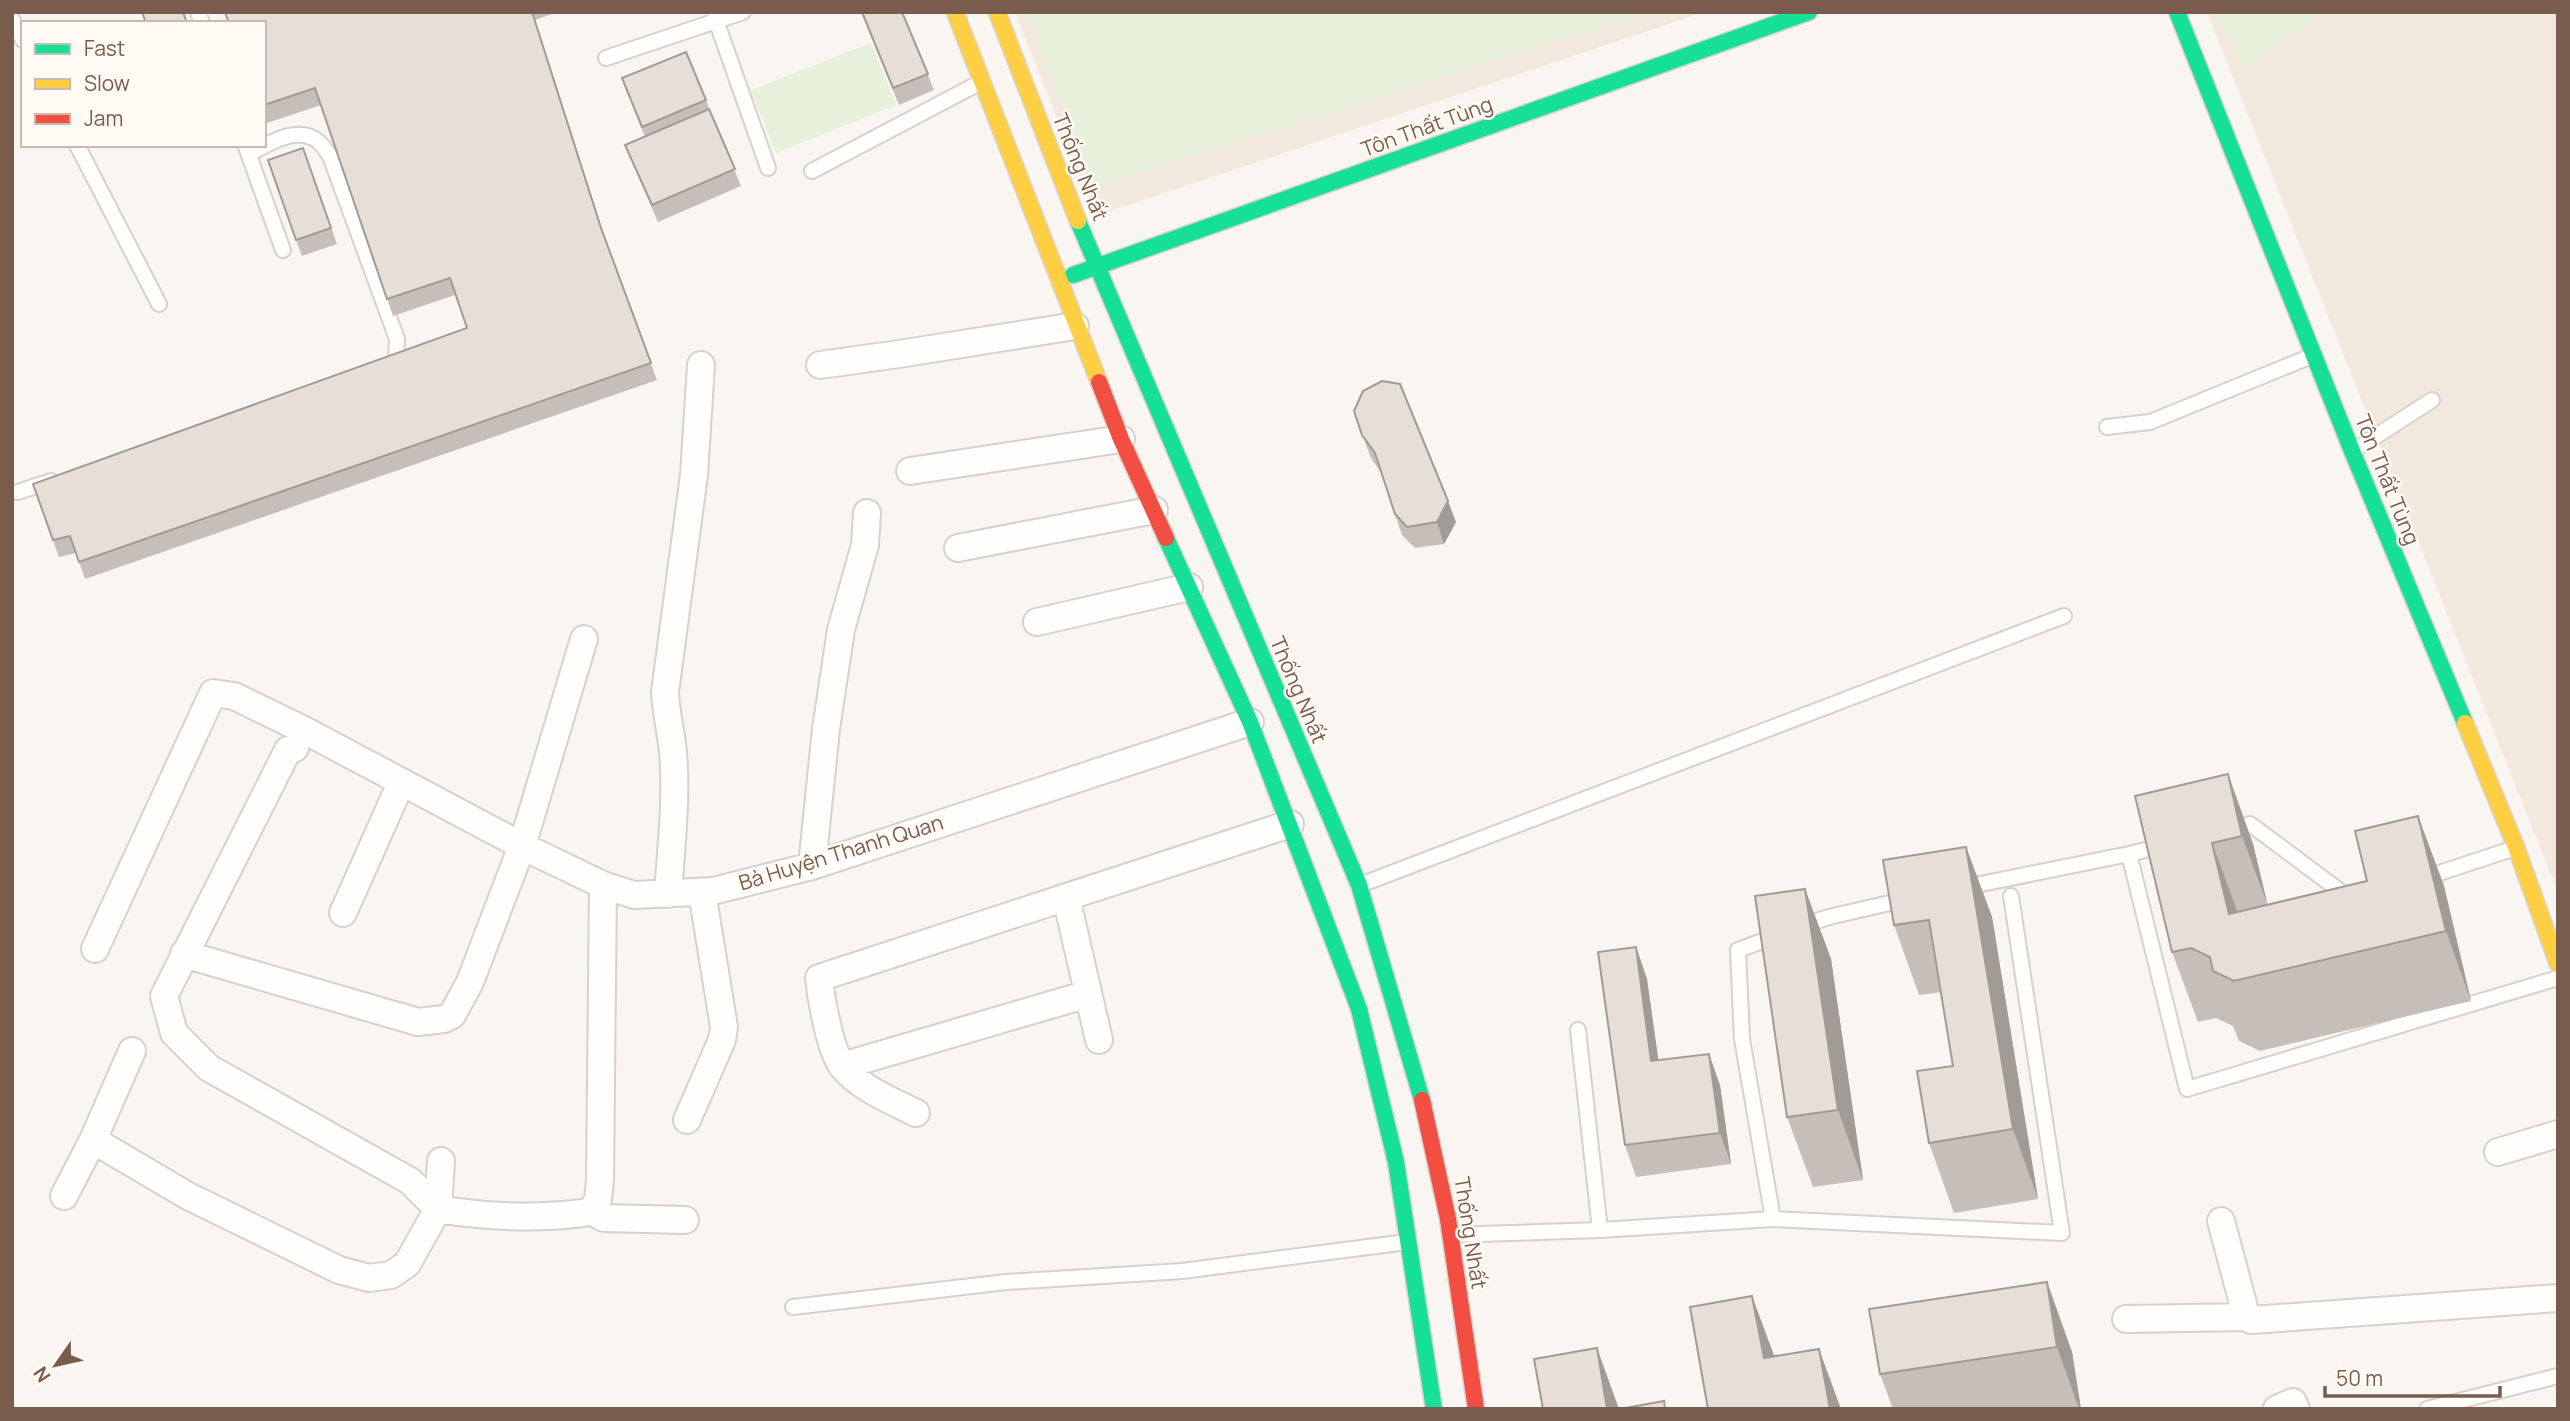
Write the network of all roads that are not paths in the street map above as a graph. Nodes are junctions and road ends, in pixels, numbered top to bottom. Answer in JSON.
{"nodes":[{"id":1,"x":743,"y":12,"type":"edge"},
{"id":2,"x":956,"y":12,"type":"edge"},
{"id":3,"x":997,"y":12,"type":"edge"},
{"id":4,"x":1809,"y":12,"type":"edge"},
{"id":5,"x":2177,"y":12,"type":"edge"},
{"id":6,"x":716,"y":17,"type":"edge"},
{"id":7,"x":12,"y":19,"type":"edge"},
{"id":8,"x":21,"y":36,"type":"edge"},
{"id":9,"x":606,"y":58,"type":"dead end"},
{"id":10,"x":981,"y":82,"type":"junction"},
{"id":11,"x":266,"y":142,"type":"edge"},
{"id":12,"x":78,"y":147,"type":"edge"},
{"id":13,"x":247,"y":150,"type":"edge"},
{"id":14,"x":768,"y":169,"type":"dead end"},
{"id":15,"x":812,"y":171,"type":"dead end"},
{"id":16,"x":283,"y":250,"type":"dead end"},
{"id":17,"x":1097,"y":268,"type":"junction"},
{"id":18,"x":1059,"y":279,"type":"junction"},
{"id":19,"x":159,"y":304,"type":"dead end"},
{"id":20,"x":1075,"y":326,"type":"junction"},
{"id":21,"x":2315,"y":355,"type":"junction"},
{"id":22,"x":701,"y":365,"type":"dead end"},
{"id":23,"x":820,"y":365,"type":"dead end"},
{"id":24,"x":375,"y":376,"type":"edge"},
{"id":25,"x":2432,"y":400,"type":"dead end"},
{"id":26,"x":2108,"y":427,"type":"dead end"},
{"id":27,"x":1121,"y":439,"type":"junction"},
{"id":28,"x":2352,"y":451,"type":"junction"},
{"id":29,"x":910,"y":471,"type":"dead end"},
{"id":30,"x":70,"y":475,"type":"edge"},
{"id":31,"x":19,"y":492,"type":"dead end"},
{"id":32,"x":1154,"y":510,"type":"junction"},
{"id":33,"x":867,"y":513,"type":"dead end"},
{"id":34,"x":958,"y":548,"type":"dead end"},
{"id":35,"x":1189,"y":587,"type":"junction"},
{"id":36,"x":2064,"y":616,"type":"dead end"},
{"id":37,"x":1037,"y":622,"type":"dead end"},
{"id":38,"x":584,"y":639,"type":"dead end"},
{"id":39,"x":1250,"y":722,"type":"junction"},
{"id":40,"x":300,"y":739,"type":"junction"},
{"id":41,"x":401,"y":783,"type":"junction"},
{"id":42,"x":1290,"y":824,"type":"junction"},
{"id":43,"x":2210,"y":834,"type":"edge"},
{"id":44,"x":2183,"y":841,"type":"edge"},
{"id":45,"x":522,"y":846,"type":"junction"},
{"id":46,"x":2516,"y":847,"type":"junction"},
{"id":47,"x":2129,"y":854,"type":"junction"},
{"id":48,"x":812,"y":866,"type":"junction"},
{"id":49,"x":603,"y":885,"type":"junction"},
{"id":50,"x":1359,"y":885,"type":"junction"},
{"id":51,"x":2404,"y":885,"type":"edge"},
{"id":52,"x":702,"y":892,"type":"junction"},
{"id":53,"x":1942,"y":892,"type":"edge"},
{"id":54,"x":668,"y":894,"type":"junction"},
{"id":55,"x":2011,"y":896,"type":"dead end"},
{"id":56,"x":1066,"y":897,"type":"junction"},
{"id":57,"x":2366,"y":897,"type":"edge"},
{"id":58,"x":1915,"y":898,"type":"edge"},
{"id":59,"x":343,"y":912,"type":"dead end"},
{"id":60,"x":95,"y":949,"type":"dead end"},
{"id":61,"x":184,"y":954,"type":"junction"},
{"id":62,"x":2558,"y":964,"type":"edge"},
{"id":63,"x":2558,"y":978,"type":"edge"},
{"id":64,"x":1088,"y":994,"type":"junction"},
{"id":65,"x":1578,"y":1030,"type":"dead end"},
{"id":66,"x":1099,"y":1040,"type":"dead end"},
{"id":67,"x":132,"y":1051,"type":"dead end"},
{"id":68,"x":842,"y":1066,"type":"junction"},
{"id":69,"x":916,"y":1113,"type":"dead end"},
{"id":70,"x":687,"y":1120,"type":"dead end"},
{"id":71,"x":2558,"y":1133,"type":"edge"},
{"id":72,"x":93,"y":1140,"type":"junction"},
{"id":73,"x":2498,"y":1152,"type":"dead end"},
{"id":74,"x":441,"y":1161,"type":"dead end"},
{"id":75,"x":64,"y":1196,"type":"dead end"},
{"id":76,"x":438,"y":1209,"type":"junction"},
{"id":77,"x":591,"y":1211,"type":"junction"},
{"id":78,"x":1773,"y":1219,"type":"junction"},
{"id":79,"x":685,"y":1220,"type":"dead end"},
{"id":80,"x":2221,"y":1221,"type":"dead end"},
{"id":81,"x":1600,"y":1230,"type":"junction"},
{"id":82,"x":1451,"y":1235,"type":"junction"},
{"id":83,"x":1408,"y":1242,"type":"junction"},
{"id":84,"x":2558,"y":1298,"type":"edge"},
{"id":85,"x":793,"y":1307,"type":"dead end"},
{"id":86,"x":2247,"y":1317,"type":"junction"},
{"id":87,"x":2126,"y":1319,"type":"dead end"},
{"id":88,"x":2558,"y":1376,"type":"edge"},
{"id":89,"x":1434,"y":1409,"type":"edge"},
{"id":90,"x":1476,"y":1409,"type":"edge"},
{"id":91,"x":2277,"y":1409,"type":"edge"},
{"id":92,"x":2296,"y":1409,"type":"edge"},
{"id":93,"x":2428,"y":1409,"type":"edge"}],
"edges":[{"from":1,"to":6,"type":"lane"},
{"from":2,"to":10,"type":"main road"},
{"from":3,"to":17,"type":"main road","name":"Thống Nhất"},
{"from":4,"to":17,"type":"main road","name":"Tôn Thất Tùng"},
{"from":5,"to":21,"type":"main road","name":"Tôn Thất Tùng"},
{"from":6,"to":9,"type":"lane"},
{"from":6,"to":14,"type":"lane"},
{"from":7,"to":8,"type":"lane"},
{"from":10,"to":15,"type":"lane"},
{"from":10,"to":18,"type":"main road"},
{"from":11,"to":24,"type":"lane"},
{"from":12,"to":19,"type":"lane"},
{"from":13,"to":16,"type":"lane"},
{"from":17,"to":18,"type":"main road","name":"Tôn Thất Tùng"},
{"from":17,"to":50,"type":"main road","name":"Thống Nhất"},
{"from":18,"to":20,"type":"main road"},
{"from":20,"to":23,"type":"street"},
{"from":20,"to":27,"type":"main road"},
{"from":21,"to":26,"type":"lane"},
{"from":21,"to":28,"type":"main road","name":"Tôn Thất Tùng"},
{"from":22,"to":54,"type":"street"},
{"from":25,"to":28,"type":"lane"},
{"from":27,"to":29,"type":"street"},
{"from":27,"to":32,"type":"main road"},
{"from":28,"to":46,"type":"main road","name":"Tôn Thất Tùng"},
{"from":30,"to":31,"type":"lane"},
{"from":32,"to":34,"type":"street"},
{"from":32,"to":35,"type":"main road"},
{"from":33,"to":48,"type":"street"},
{"from":35,"to":37,"type":"street"},
{"from":35,"to":39,"type":"main road"},
{"from":36,"to":50,"type":"lane"},
{"from":38,"to":45,"type":"street"},
{"from":39,"to":42,"type":"main road"},
{"from":39,"to":48,"type":"street","name":"Bà Huyện Thanh Quan"},
{"from":40,"to":41,"type":"street","name":"Bà Huyện Thanh Quan"},
{"from":40,"to":60,"type":"street","name":"Bà Huyện Thanh Quan"},
{"from":40,"to":61,"type":"street"},
{"from":41,"to":45,"type":"street","name":"Bà Huyện Thanh Quan"},
{"from":41,"to":59,"type":"street"},
{"from":42,"to":56,"type":"street"},
{"from":42,"to":83,"type":"main road"},
{"from":43,"to":57,"type":"lane"},
{"from":44,"to":47,"type":"lane"},
{"from":45,"to":49,"type":"street","name":"Bà Huyện Thanh Quan"},
{"from":45,"to":61,"type":"street"},
{"from":46,"to":51,"type":"lane"},
{"from":46,"to":62,"type":"main road","name":"Tôn Thất Tùng"},
{"from":47,"to":53,"type":"lane"},
{"from":47,"to":63,"type":"lane"},
{"from":48,"to":52,"type":"street","name":"Bà Huyện Thanh Quan"},
{"from":49,"to":54,"type":"street","name":"Bà Huyện Thanh Quan"},
{"from":49,"to":77,"type":"street"},
{"from":50,"to":82,"type":"main road","name":"Thống Nhất"},
{"from":52,"to":54,"type":"street","name":"Bà Huyện Thanh Quan"},
{"from":52,"to":70,"type":"street"},
{"from":55,"to":78,"type":"lane"},
{"from":56,"to":64,"type":"street"},
{"from":56,"to":68,"type":"street"},
{"from":58,"to":78,"type":"lane"},
{"from":61,"to":76,"type":"street"},
{"from":64,"to":66,"type":"street"},
{"from":64,"to":68,"type":"street"},
{"from":65,"to":81,"type":"lane"},
{"from":67,"to":72,"type":"street"},
{"from":68,"to":69,"type":"street"},
{"from":71,"to":73,"type":"street"},
{"from":72,"to":75,"type":"street"},
{"from":72,"to":76,"type":"street"},
{"from":74,"to":76,"type":"street"},
{"from":76,"to":77,"type":"street"},
{"from":77,"to":79,"type":"street"},
{"from":78,"to":81,"type":"lane"},
{"from":80,"to":86,"type":"street"},
{"from":81,"to":82,"type":"lane"},
{"from":82,"to":90,"type":"main road","name":"Thống Nhất"},
{"from":83,"to":85,"type":"lane"},
{"from":83,"to":89,"type":"main road"},
{"from":84,"to":86,"type":"street"},
{"from":86,"to":87,"type":"street"},
{"from":88,"to":93,"type":"lane"},
{"from":91,"to":92,"type":"street"}]}
